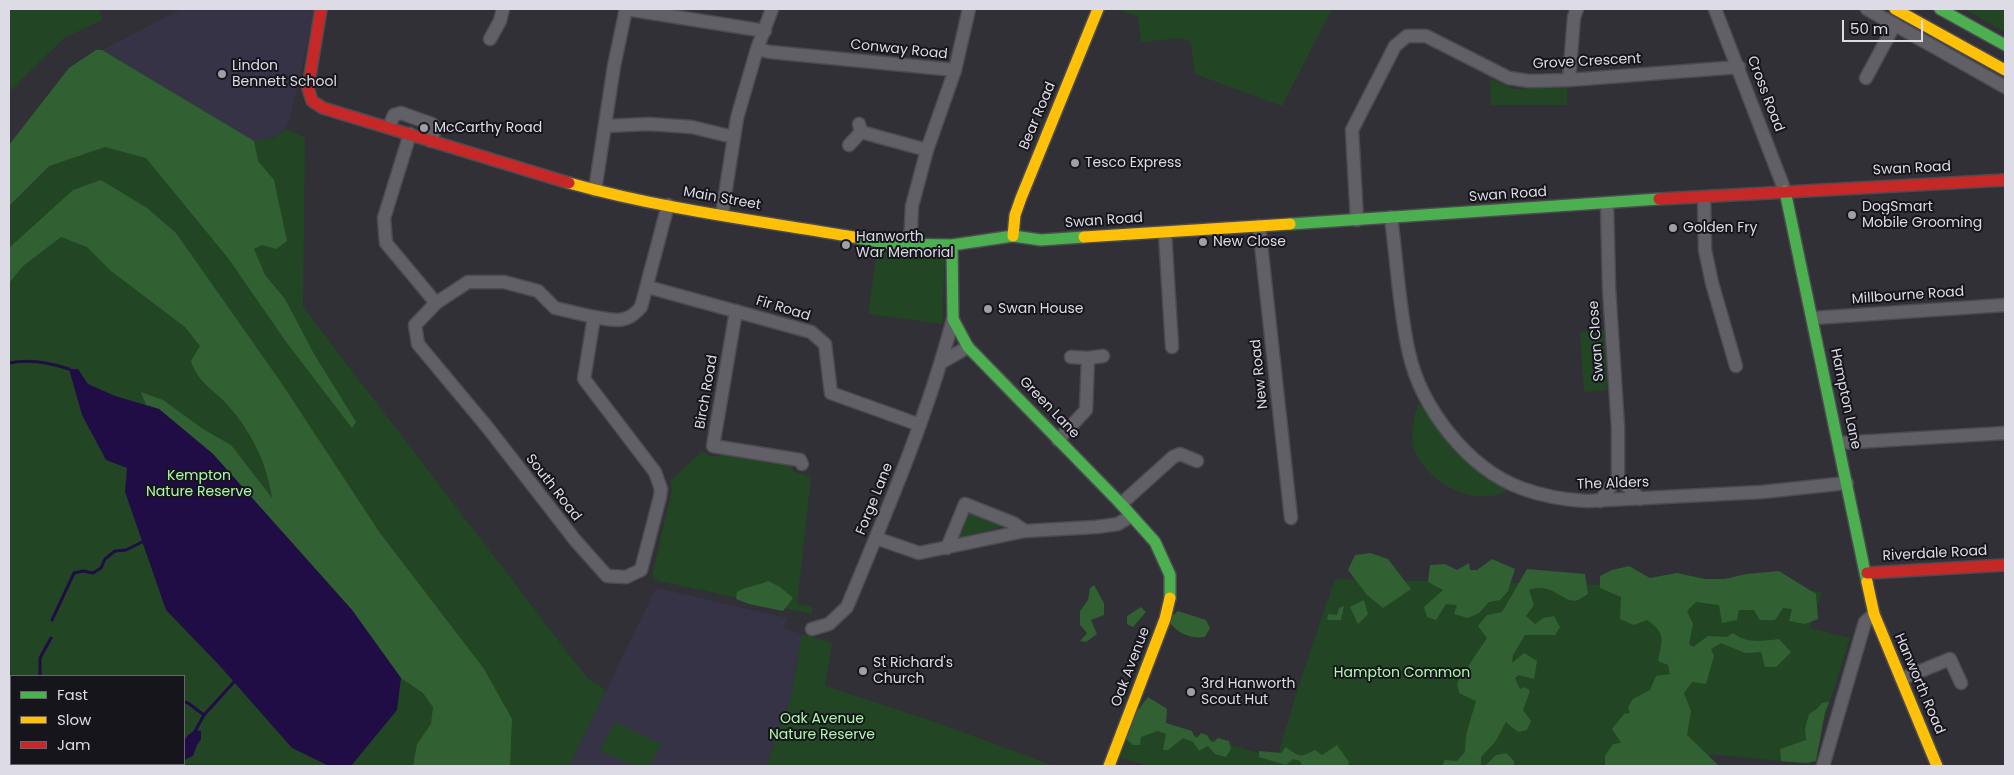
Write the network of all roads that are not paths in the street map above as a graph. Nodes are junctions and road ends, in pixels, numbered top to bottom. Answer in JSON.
{"nodes":[{"id":1,"x":321,"y":9,"type":"edge"},
{"id":2,"x":503,"y":9,"type":"edge"},
{"id":3,"x":626,"y":9,"type":"edge"},
{"id":4,"x":772,"y":9,"type":"edge"},
{"id":5,"x":968,"y":9,"type":"edge"},
{"id":6,"x":1098,"y":9,"type":"edge"},
{"id":7,"x":1576,"y":9,"type":"edge"},
{"id":8,"x":1715,"y":9,"type":"edge"},
{"id":9,"x":1867,"y":9,"type":"edge"},
{"id":10,"x":1895,"y":9,"type":"edge"},
{"id":11,"x":1940,"y":9,"type":"edge"},
{"id":12,"x":1895,"y":24,"type":"junction"},
{"id":13,"x":765,"y":31,"type":"junction"},
{"id":14,"x":490,"y":39,"type":"dead end"},
{"id":15,"x":2005,"y":45,"type":"edge"},
{"id":16,"x":757,"y":49,"type":"junction"},
{"id":17,"x":1739,"y":67,"type":"junction"},
{"id":18,"x":954,"y":70,"type":"junction"},
{"id":19,"x":2005,"y":70,"type":"edge"},
{"id":20,"x":1866,"y":78,"type":"dead end"},
{"id":21,"x":1569,"y":80,"type":"junction"},
{"id":22,"x":2005,"y":87,"type":"edge"},
{"id":23,"x":605,"y":126,"type":"junction"},
{"id":24,"x":389,"y":127,"type":"junction"},
{"id":25,"x":410,"y":134,"type":"junction"},
{"id":26,"x":733,"y":137,"type":"junction"},
{"id":27,"x":431,"y":141,"type":"junction"},
{"id":28,"x":849,"y":145,"type":"dead end"},
{"id":29,"x":927,"y":150,"type":"junction"},
{"id":30,"x":2005,"y":180,"type":"edge"},
{"id":31,"x":595,"y":190,"type":"junction"},
{"id":32,"x":1785,"y":191,"type":"junction"},
{"id":33,"x":1704,"y":198,"type":"junction"},
{"id":34,"x":1607,"y":204,"type":"junction"},
{"id":35,"x":668,"y":205,"type":"junction"},
{"id":36,"x":722,"y":214,"type":"junction"},
{"id":37,"x":1391,"y":217,"type":"junction"},
{"id":38,"x":1357,"y":220,"type":"junction"},
{"id":39,"x":1259,"y":226,"type":"junction"},
{"id":40,"x":1165,"y":233,"type":"junction"},
{"id":41,"x":1013,"y":236,"type":"junction"},
{"id":42,"x":910,"y":245,"type":"junction"},
{"id":43,"x":952,"y":245,"type":"junction"},
{"id":44,"x":648,"y":287,"type":"junction"},
{"id":45,"x":436,"y":303,"type":"junction"},
{"id":46,"x":2005,"y":305,"type":"edge"},
{"id":47,"x":736,"y":310,"type":"junction"},
{"id":48,"x":594,"y":317,"type":"junction"},
{"id":49,"x":1813,"y":318,"type":"junction"},
{"id":50,"x":953,"y":319,"type":"junction"},
{"id":51,"x":968,"y":347,"type":"junction"},
{"id":52,"x":1172,"y":347,"type":"dead end"},
{"id":53,"x":1103,"y":356,"type":"dead end"},
{"id":54,"x":1071,"y":357,"type":"dead end"},
{"id":55,"x":1088,"y":358,"type":"junction"},
{"id":56,"x":942,"y":362,"type":"junction"},
{"id":57,"x":1736,"y":366,"type":"dead end"},
{"id":58,"x":920,"y":425,"type":"junction"},
{"id":59,"x":2005,"y":433,"type":"edge"},
{"id":60,"x":1058,"y":440,"type":"junction"},
{"id":61,"x":1839,"y":443,"type":"junction"},
{"id":62,"x":1197,"y":462,"type":"dead end"},
{"id":63,"x":802,"y":464,"type":"dead end"},
{"id":64,"x":1618,"y":477,"type":"junction"},
{"id":65,"x":1847,"y":484,"type":"junction"},
{"id":66,"x":1640,"y":499,"type":"junction"},
{"id":67,"x":1600,"y":500,"type":"junction"},
{"id":68,"x":1121,"y":504,"type":"junction"},
{"id":69,"x":1131,"y":516,"type":"junction"},
{"id":70,"x":1291,"y":518,"type":"dead end"},
{"id":71,"x":1026,"y":531,"type":"junction"},
{"id":72,"x":876,"y":538,"type":"junction"},
{"id":73,"x":947,"y":548,"type":"junction"},
{"id":74,"x":2005,"y":565,"type":"edge"},
{"id":75,"x":1867,"y":573,"type":"junction"},
{"id":76,"x":1170,"y":575,"type":"joint"},
{"id":77,"x":1874,"y":614,"type":"junction"},
{"id":78,"x":812,"y":629,"type":"dead end"},
{"id":79,"x":1901,"y":680,"type":"junction"},
{"id":80,"x":1961,"y":683,"type":"dead end"},
{"id":81,"x":1109,"y":766,"type":"edge"},
{"id":82,"x":1823,"y":766,"type":"edge"},
{"id":83,"x":1937,"y":766,"type":"edge"}],
"edges":[{"from":1,"to":24,"type":"main road","name":"Main Street"},
{"from":2,"to":14,"type":"street"},
{"from":3,"to":13,"type":"street"},
{"from":3,"to":23,"type":"street"},
{"from":4,"to":13,"type":"street"},
{"from":5,"to":18,"type":"street"},
{"from":6,"to":41,"type":"main road","name":"Bear Road"},
{"from":7,"to":21,"type":"street"},
{"from":8,"to":17,"type":"street","name":"Cross Road"},
{"from":9,"to":12,"type":"street"},
{"from":10,"to":19,"type":"main road"},
{"from":11,"to":15,"type":"main road"},
{"from":12,"to":20,"type":"street"},
{"from":12,"to":22,"type":"street"},
{"from":13,"to":16,"type":"street"},
{"from":16,"to":18,"type":"street","name":"Conway Road"},
{"from":16,"to":26,"type":"street"},
{"from":17,"to":21,"type":"street","name":"Grove Crescent"},
{"from":17,"to":32,"type":"street","name":"Cross Road"},
{"from":18,"to":29,"type":"street","name":"Conway Road"},
{"from":21,"to":38,"type":"street","name":"Grove Crescent"},
{"from":23,"to":26,"type":"street"},
{"from":23,"to":31,"type":"street"},
{"from":24,"to":25,"type":"main road","name":"Main Street"},
{"from":24,"to":27,"type":"street"},
{"from":25,"to":27,"type":"main road","name":"Main Street"},
{"from":25,"to":45,"type":"street"},
{"from":26,"to":36,"type":"street"},
{"from":27,"to":31,"type":"main road","name":"Main Street"},
{"from":28,"to":29,"type":"street"},
{"from":29,"to":42,"type":"street","name":"Conway Road"},
{"from":30,"to":32,"type":"main road","name":"Swan Road"},
{"from":31,"to":35,"type":"main road","name":"Main Street"},
{"from":32,"to":33,"type":"main road","name":"Swan Road"},
{"from":32,"to":49,"type":"main road","name":"Hampton Lane"},
{"from":33,"to":34,"type":"main road","name":"Swan Road"},
{"from":33,"to":57,"type":"street"},
{"from":34,"to":37,"type":"main road","name":"Swan Road"},
{"from":34,"to":64,"type":"street","name":"Swan Close"},
{"from":35,"to":36,"type":"main road","name":"Main Street"},
{"from":35,"to":44,"type":"street","name":"South Road"},
{"from":36,"to":42,"type":"main road","name":"Main Street"},
{"from":37,"to":38,"type":"main road","name":"Swan Road"},
{"from":37,"to":67,"type":"street","name":"The Alders"},
{"from":38,"to":39,"type":"main road","name":"Swan Road"},
{"from":39,"to":40,"type":"main road","name":"Swan Road"},
{"from":39,"to":70,"type":"street","name":"New Road"},
{"from":40,"to":41,"type":"main road","name":"Swan Road"},
{"from":40,"to":52,"type":"street"},
{"from":41,"to":43,"type":"main road","name":"Main Street"},
{"from":42,"to":43,"type":"main road","name":"Main Street"},
{"from":43,"to":50,"type":"main road","name":"Green Lane"},
{"from":44,"to":47,"type":"street","name":"Fir Road"},
{"from":44,"to":48,"type":"street","name":"South Road"},
{"from":45,"to":48,"type":"street","name":"South Road"},
{"from":45,"to":48,"type":"street","name":"South Road"},
{"from":46,"to":49,"type":"street","name":"Millbourne Road"},
{"from":47,"to":58,"type":"street","name":"Fir Road"},
{"from":47,"to":63,"type":"street","name":"Birch Road"},
{"from":49,"to":61,"type":"main road","name":"Hampton Lane"},
{"from":50,"to":51,"type":"main road","name":"Green Lane"},
{"from":50,"to":56,"type":"street","name":"Forge Lane"},
{"from":51,"to":56,"type":"street"},
{"from":51,"to":60,"type":"main road","name":"Green Lane"},
{"from":53,"to":55,"type":"street"},
{"from":54,"to":55,"type":"street"},
{"from":55,"to":60,"type":"street"},
{"from":56,"to":58,"type":"street","name":"Forge Lane"},
{"from":58,"to":72,"type":"street","name":"Forge Lane"},
{"from":59,"to":61,"type":"street"},
{"from":60,"to":68,"type":"main road","name":"Green Lane"},
{"from":61,"to":65,"type":"main road","name":"Hampton Lane"},
{"from":62,"to":68,"type":"street"},
{"from":64,"to":66,"type":"street"},
{"from":64,"to":67,"type":"street"},
{"from":65,"to":66,"type":"street","name":"The Alders"},
{"from":65,"to":75,"type":"main road","name":"Hampton Lane"},
{"from":66,"to":67,"type":"street","name":"The Alders"},
{"from":68,"to":69,"type":"main road","name":"Green Lane"},
{"from":69,"to":71,"type":"street"},
{"from":69,"to":76,"type":"main road","name":"Green Lane"},
{"from":71,"to":73,"type":"street"},
{"from":71,"to":73,"type":"street"},
{"from":72,"to":73,"type":"street"},
{"from":72,"to":78,"type":"street","name":"Forge Lane"},
{"from":74,"to":75,"type":"main road","name":"Riverdale Road"},
{"from":75,"to":77,"type":"main road","name":"Hampton Lane"},
{"from":76,"to":81,"type":"main road","name":"Oak Avenue"},
{"from":77,"to":79,"type":"main road","name":"Hanworth Road"},
{"from":77,"to":82,"type":"street"},
{"from":79,"to":80,"type":"street"},
{"from":79,"to":83,"type":"main road","name":"Hanworth Road"}]}
